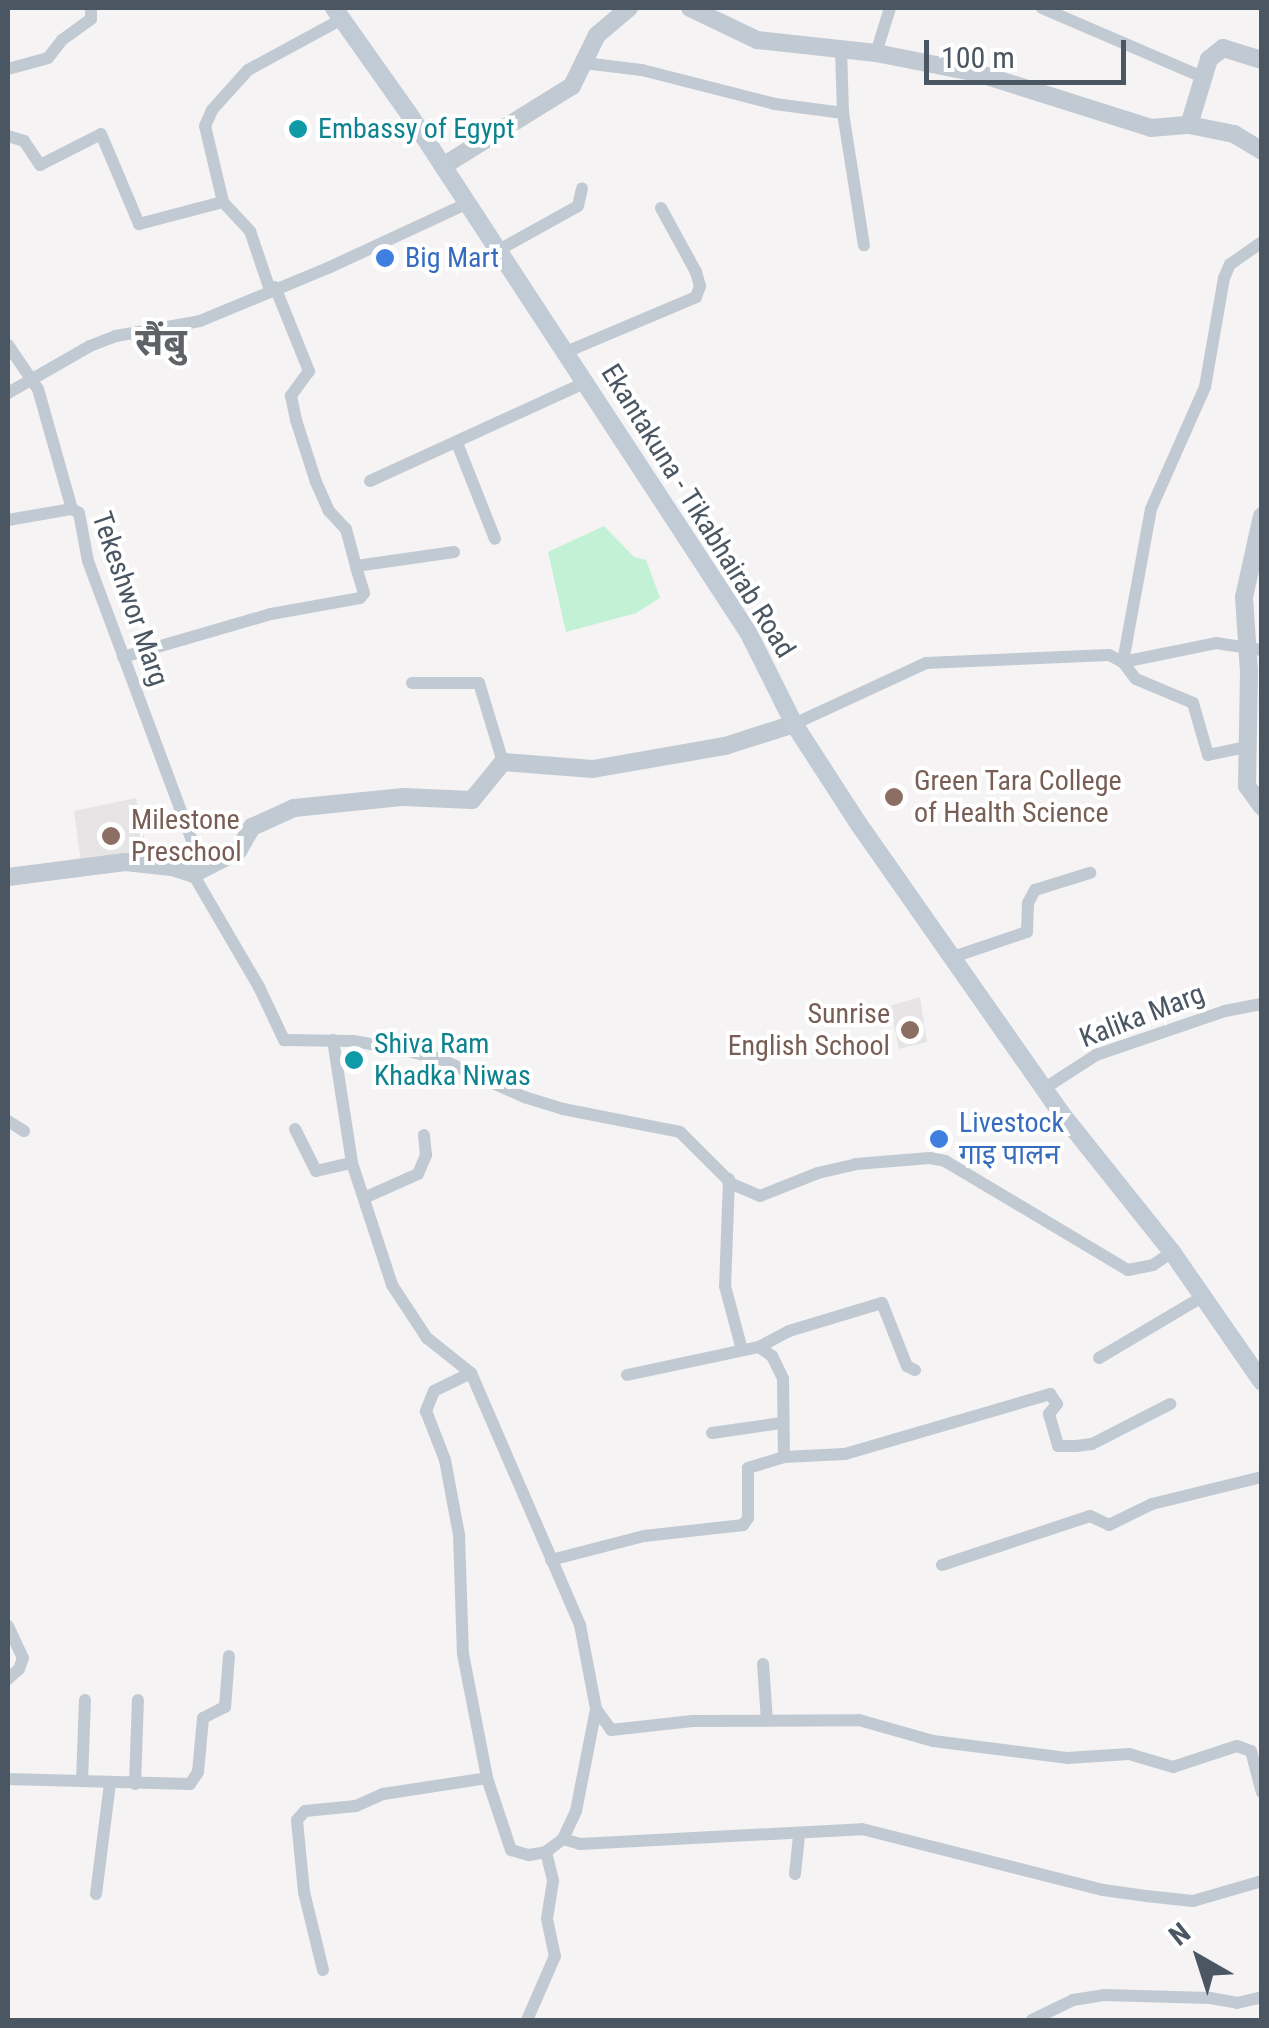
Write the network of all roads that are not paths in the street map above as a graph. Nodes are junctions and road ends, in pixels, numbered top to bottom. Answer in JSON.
{"nodes":[{"id":1,"x":91,"y":8,"type":"edge"},
{"id":2,"x":628,"y":8,"type":"edge"},
{"id":3,"x":690,"y":8,"type":"edge"},
{"id":4,"x":890,"y":8,"type":"edge"},
{"id":5,"x":1042,"y":8,"type":"edge"},
{"id":6,"x":338,"y":13,"type":"edge"},
{"id":7,"x":841,"y":50,"type":"junction"},
{"id":8,"x":876,"y":53,"type":"junction"},
{"id":9,"x":1262,"y":60,"type":"edge"},
{"id":10,"x":584,"y":62,"type":"junction"},
{"id":11,"x":8,"y":69,"type":"edge"},
{"id":12,"x":1202,"y":77,"type":"junction"},
{"id":13,"x":843,"y":113,"type":"junction"},
{"id":14,"x":1190,"y":125,"type":"junction"},
{"id":15,"x":8,"y":136,"type":"edge"},
{"id":16,"x":1262,"y":151,"type":"edge"},
{"id":17,"x":443,"y":166,"type":"junction"},
{"id":18,"x":582,"y":188,"type":"dead end"},
{"id":19,"x":224,"y":202,"type":"junction"},
{"id":20,"x":468,"y":203,"type":"junction"},
{"id":21,"x":661,"y":208,"type":"dead end"},
{"id":22,"x":1262,"y":242,"type":"edge"},
{"id":23,"x":864,"y":245,"type":"dead end"},
{"id":24,"x":499,"y":250,"type":"junction"},
{"id":25,"x":272,"y":288,"type":"junction"},
{"id":26,"x":8,"y":345,"type":"edge"},
{"id":27,"x":566,"y":352,"type":"junction"},
{"id":28,"x":32,"y":377,"type":"junction"},
{"id":29,"x":586,"y":382,"type":"junction"},
{"id":30,"x":8,"y":393,"type":"edge"},
{"id":31,"x":457,"y":443,"type":"junction"},
{"id":32,"x":370,"y":481,"type":"dead end"},
{"id":33,"x":72,"y":510,"type":"junction"},
{"id":34,"x":1262,"y":516,"type":"edge"},
{"id":35,"x":8,"y":520,"type":"edge"},
{"id":36,"x":494,"y":539,"type":"dead end"},
{"id":37,"x":454,"y":552,"type":"dead end"},
{"id":38,"x":356,"y":566,"type":"junction"},
{"id":39,"x":1254,"y":647,"type":"edge"},
{"id":40,"x":123,"y":657,"type":"junction"},
{"id":41,"x":1123,"y":662,"type":"junction"},
{"id":42,"x":412,"y":684,"type":"dead end"},
{"id":43,"x":794,"y":724,"type":"junction"},
{"id":44,"x":1246,"y":747,"type":"junction"},
{"id":45,"x":504,"y":762,"type":"junction"},
{"id":46,"x":1262,"y":807,"type":"edge"},
{"id":47,"x":1090,"y":873,"type":"dead end"},
{"id":48,"x":192,"y":874,"type":"junction"},
{"id":49,"x":8,"y":876,"type":"edge"},
{"id":50,"x":950,"y":958,"type":"junction"},
{"id":51,"x":1262,"y":1004,"type":"edge"},
{"id":52,"x":332,"y":1040,"type":"junction"},
{"id":53,"x":1045,"y":1088,"type":"junction"},
{"id":54,"x":8,"y":1121,"type":"edge"},
{"id":55,"x":296,"y":1129,"type":"dead end"},
{"id":56,"x":24,"y":1131,"type":"dead end"},
{"id":57,"x":424,"y":1135,"type":"dead end"},
{"id":58,"x":352,"y":1163,"type":"junction"},
{"id":59,"x":730,"y":1179,"type":"junction"},
{"id":60,"x":364,"y":1198,"type":"junction"},
{"id":61,"x":1172,"y":1252,"type":"junction"},
{"id":62,"x":1202,"y":1297,"type":"junction"},
{"id":63,"x":759,"y":1347,"type":"junction"},
{"id":64,"x":742,"y":1350,"type":"junction"},
{"id":65,"x":1098,"y":1358,"type":"dead end"},
{"id":66,"x":916,"y":1370,"type":"dead end"},
{"id":67,"x":471,"y":1372,"type":"junction"},
{"id":68,"x":627,"y":1375,"type":"dead end"},
{"id":69,"x":1262,"y":1382,"type":"edge"},
{"id":70,"x":1170,"y":1404,"type":"dead end"},
{"id":71,"x":781,"y":1423,"type":"junction"},
{"id":72,"x":712,"y":1432,"type":"dead end"},
{"id":73,"x":784,"y":1457,"type":"junction"},
{"id":74,"x":1262,"y":1477,"type":"edge"},
{"id":75,"x":551,"y":1560,"type":"junction"},
{"id":76,"x":942,"y":1565,"type":"dead end"},
{"id":77,"x":8,"y":1626,"type":"edge"},
{"id":78,"x":229,"y":1656,"type":"dead end"},
{"id":79,"x":764,"y":1664,"type":"dead end"},
{"id":80,"x":8,"y":1679,"type":"edge"},
{"id":81,"x":85,"y":1700,"type":"dead end"},
{"id":82,"x":138,"y":1700,"type":"dead end"},
{"id":83,"x":596,"y":1709,"type":"junction"},
{"id":84,"x":768,"y":1721,"type":"junction"},
{"id":85,"x":8,"y":1778,"type":"edge"},
{"id":86,"x":487,"y":1778,"type":"junction"},
{"id":87,"x":82,"y":1781,"type":"junction"},
{"id":88,"x":110,"y":1782,"type":"junction"},
{"id":89,"x":134,"y":1784,"type":"junction"},
{"id":90,"x":1262,"y":1792,"type":"edge"},
{"id":91,"x":800,"y":1835,"type":"junction"},
{"id":92,"x":563,"y":1839,"type":"junction"},
{"id":93,"x":546,"y":1852,"type":"junction"},
{"id":94,"x":795,"y":1874,"type":"dead end"},
{"id":95,"x":1262,"y":1882,"type":"edge"},
{"id":96,"x":96,"y":1894,"type":"dead end"},
{"id":97,"x":323,"y":1970,"type":"dead end"},
{"id":98,"x":1262,"y":1997,"type":"edge"},
{"id":99,"x":527,"y":2020,"type":"edge"},
{"id":100,"x":1032,"y":2020,"type":"edge"}],
"edges":[{"from":1,"to":11,"type":"street"},
{"from":2,"to":10,"type":"street"},
{"from":3,"to":7,"type":"street"},
{"from":4,"to":8,"type":"street"},
{"from":5,"to":12,"type":"street"},
{"from":6,"to":17,"type":"main road","name":"Ekantakuna - Tikabhairab Road"},
{"from":6,"to":19,"type":"street"},
{"from":7,"to":8,"type":"street"},
{"from":7,"to":13,"type":"street"},
{"from":8,"to":14,"type":"street"},
{"from":9,"to":12,"type":"street"},
{"from":10,"to":13,"type":"street"},
{"from":10,"to":17,"type":"street"},
{"from":12,"to":14,"type":"street"},
{"from":13,"to":23,"type":"street"},
{"from":14,"to":16,"type":"street"},
{"from":15,"to":19,"type":"street"},
{"from":17,"to":20,"type":"main road","name":"Ekantakuna - Tikabhairab Road"},
{"from":18,"to":24,"type":"street"},
{"from":19,"to":25,"type":"street"},
{"from":20,"to":24,"type":"main road","name":"Ekantakuna - Tikabhairab Road"},
{"from":20,"to":25,"type":"street"},
{"from":21,"to":27,"type":"street"},
{"from":22,"to":41,"type":"street"},
{"from":24,"to":27,"type":"main road","name":"Ekantakuna - Tikabhairab Road"},
{"from":25,"to":28,"type":"street"},
{"from":25,"to":38,"type":"street"},
{"from":26,"to":28,"type":"street","name":"Tekeshwor Marg"},
{"from":27,"to":29,"type":"main road","name":"Ekantakuna - Tikabhairab Road"},
{"from":28,"to":30,"type":"street"},
{"from":28,"to":33,"type":"street","name":"Tekeshwor Marg"},
{"from":29,"to":31,"type":"street"},
{"from":29,"to":43,"type":"main road","name":"Ekantakuna - Tikabhairab Road"},
{"from":31,"to":32,"type":"street"},
{"from":31,"to":36,"type":"street"},
{"from":33,"to":35,"type":"street"},
{"from":33,"to":40,"type":"street","name":"Tekeshwor Marg"},
{"from":34,"to":39,"type":"street"},
{"from":37,"to":38,"type":"street"},
{"from":38,"to":40,"type":"street"},
{"from":39,"to":41,"type":"street"},
{"from":39,"to":44,"type":"street"},
{"from":40,"to":48,"type":"street","name":"Tekeshwor Marg"},
{"from":41,"to":43,"type":"street"},
{"from":41,"to":44,"type":"street"},
{"from":42,"to":45,"type":"street"},
{"from":43,"to":45,"type":"street"},
{"from":43,"to":50,"type":"main road","name":"Ekantakuna - Tikabhairab Road"},
{"from":44,"to":46,"type":"street"},
{"from":45,"to":48,"type":"street"},
{"from":47,"to":50,"type":"street"},
{"from":48,"to":49,"type":"street"},
{"from":48,"to":52,"type":"street"},
{"from":50,"to":53,"type":"main road","name":"Ekantakuna - Tikabhairab Road"},
{"from":51,"to":53,"type":"street","name":"Kalika Marg"},
{"from":52,"to":58,"type":"street"},
{"from":52,"to":59,"type":"street"},
{"from":53,"to":61,"type":"main road","name":"Ekantakuna - Tikabhairab Road"},
{"from":54,"to":56,"type":"street"},
{"from":55,"to":58,"type":"street"},
{"from":57,"to":60,"type":"street"},
{"from":58,"to":60,"type":"street"},
{"from":59,"to":61,"type":"street"},
{"from":59,"to":64,"type":"street"},
{"from":60,"to":67,"type":"street"},
{"from":61,"to":62,"type":"main road","name":"Ekantakuna - Tikabhairab Road"},
{"from":62,"to":65,"type":"street"},
{"from":62,"to":69,"type":"main road","name":"Ekantakuna - Tikabhairab Road"},
{"from":63,"to":64,"type":"street"},
{"from":63,"to":66,"type":"street"},
{"from":63,"to":71,"type":"street"},
{"from":64,"to":68,"type":"street"},
{"from":67,"to":75,"type":"street"},
{"from":67,"to":86,"type":"street"},
{"from":70,"to":73,"type":"street"},
{"from":71,"to":72,"type":"street"},
{"from":71,"to":73,"type":"street"},
{"from":73,"to":75,"type":"street"},
{"from":74,"to":76,"type":"street"},
{"from":75,"to":83,"type":"street"},
{"from":77,"to":80,"type":"street"},
{"from":78,"to":89,"type":"street"},
{"from":79,"to":84,"type":"street"},
{"from":81,"to":87,"type":"street"},
{"from":82,"to":89,"type":"street"},
{"from":83,"to":84,"type":"street"},
{"from":83,"to":92,"type":"street"},
{"from":84,"to":90,"type":"street"},
{"from":85,"to":87,"type":"street"},
{"from":86,"to":93,"type":"street"},
{"from":86,"to":97,"type":"street"},
{"from":87,"to":88,"type":"street"},
{"from":88,"to":89,"type":"street"},
{"from":88,"to":96,"type":"street"},
{"from":91,"to":92,"type":"street"},
{"from":91,"to":94,"type":"street"},
{"from":91,"to":95,"type":"street"},
{"from":92,"to":93,"type":"street"},
{"from":93,"to":99,"type":"street"},
{"from":98,"to":100,"type":"street"}]}
